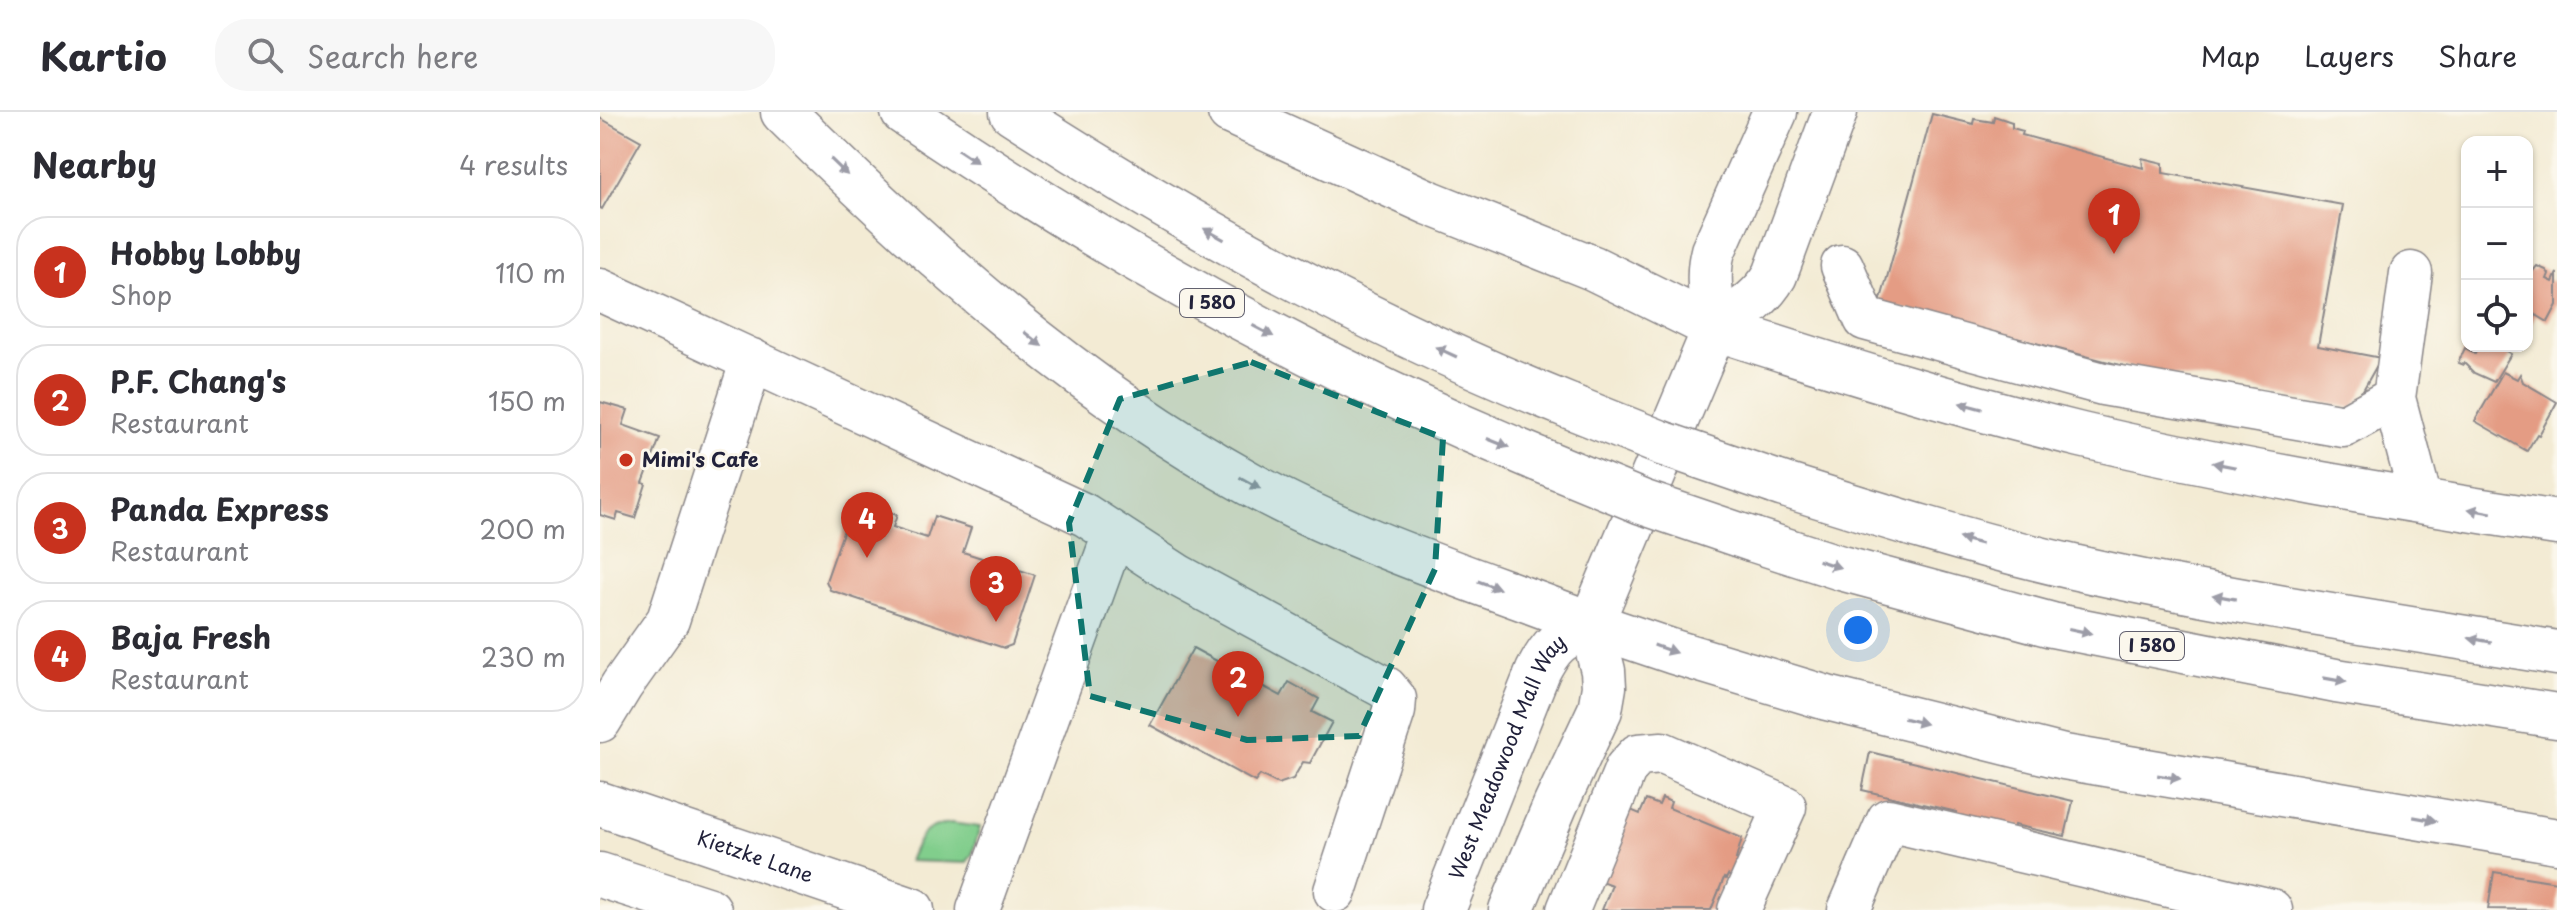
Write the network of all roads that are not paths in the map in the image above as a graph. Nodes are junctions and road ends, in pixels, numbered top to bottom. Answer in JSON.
{"nodes":[{"id":1,"x":783,"y":112,"type":"edge"},
{"id":2,"x":903,"y":112,"type":"edge"},
{"id":3,"x":1012,"y":112,"type":"edge"},
{"id":4,"x":1230,"y":112,"type":"edge"},
{"id":5,"x":1775,"y":112,"type":"edge"},
{"id":6,"x":1835,"y":112,"type":"edge"},
{"id":7,"x":1842,"y":266,"type":"dead end"},
{"id":8,"x":2411,"y":273,"type":"dead end"},
{"id":9,"x":606,"y":275,"type":"edge"},
{"id":10,"x":1715,"y":328,"type":"junction"},
{"id":11,"x":752,"y":360,"type":"junction"},
{"id":12,"x":2394,"y":398,"type":"junction"},
{"id":13,"x":2421,"y":500,"type":"junction"},
{"id":14,"x":2557,"y":523,"type":"edge"},
{"id":15,"x":1114,"y":534,"type":"junction"},
{"id":16,"x":1591,"y":624,"type":"junction"},
{"id":17,"x":2557,"y":653,"type":"edge"},
{"id":18,"x":2557,"y":716,"type":"edge"},
{"id":19,"x":600,"y":721,"type":"edge"},
{"id":20,"x":600,"y":804,"type":"edge"},
{"id":21,"x":2557,"y":841,"type":"edge"},
{"id":22,"x":613,"y":889,"type":"edge"},
{"id":23,"x":1335,"y":891,"type":"dead end"},
{"id":24,"x":709,"y":910,"type":"edge"},
{"id":25,"x":912,"y":910,"type":"edge"},
{"id":26,"x":978,"y":910,"type":"edge"},
{"id":27,"x":1443,"y":910,"type":"edge"},
{"id":28,"x":1511,"y":910,"type":"edge"},
{"id":29,"x":1568,"y":910,"type":"edge"},
{"id":30,"x":1739,"y":910,"type":"edge"},
{"id":31,"x":1849,"y":910,"type":"edge"},
{"id":32,"x":2271,"y":910,"type":"edge"}],
"edges":[{"from":1,"to":16,"type":"main road","one_way":true},
{"from":2,"to":18,"type":"main road","number":"I 580","one_way":true,"bridge":true},
{"from":17,"to":3,"type":"main road","one_way":true,"bridge":true},
{"from":4,"to":10,"type":"main road"},
{"from":5,"to":10,"type":"main road","name":"West Meadowood Mall Way"},
{"from":6,"to":10,"type":"main road"},
{"from":7,"to":12,"type":"lane"},
{"from":8,"to":12,"type":"lane"},
{"from":9,"to":11,"type":"lane"},
{"from":13,"to":10,"type":"main road","one_way":true},
{"from":10,"to":16,"type":"main road","name":"West Meadowood Mall Way"},
{"from":11,"to":15,"type":"lane"},
{"from":11,"to":19,"type":"lane"},
{"from":12,"to":13,"type":"lane"},
{"from":14,"to":13,"type":"main road","one_way":true},
{"from":15,"to":23,"type":"lane"},
{"from":15,"to":26,"type":"lane"},
{"from":16,"to":21,"type":"main road","one_way":true},
{"from":16,"to":27,"type":"main road","name":"West Meadowood Mall Way"},
{"from":16,"to":28,"type":"main road","name":"West Meadowood Mall Way"},
{"from":20,"to":25,"type":"main road","name":"Kietzke Lane"},
{"from":22,"to":24,"type":"main road"},
{"from":29,"to":30,"type":"lane"},
{"from":31,"to":32,"type":"lane"}]}
